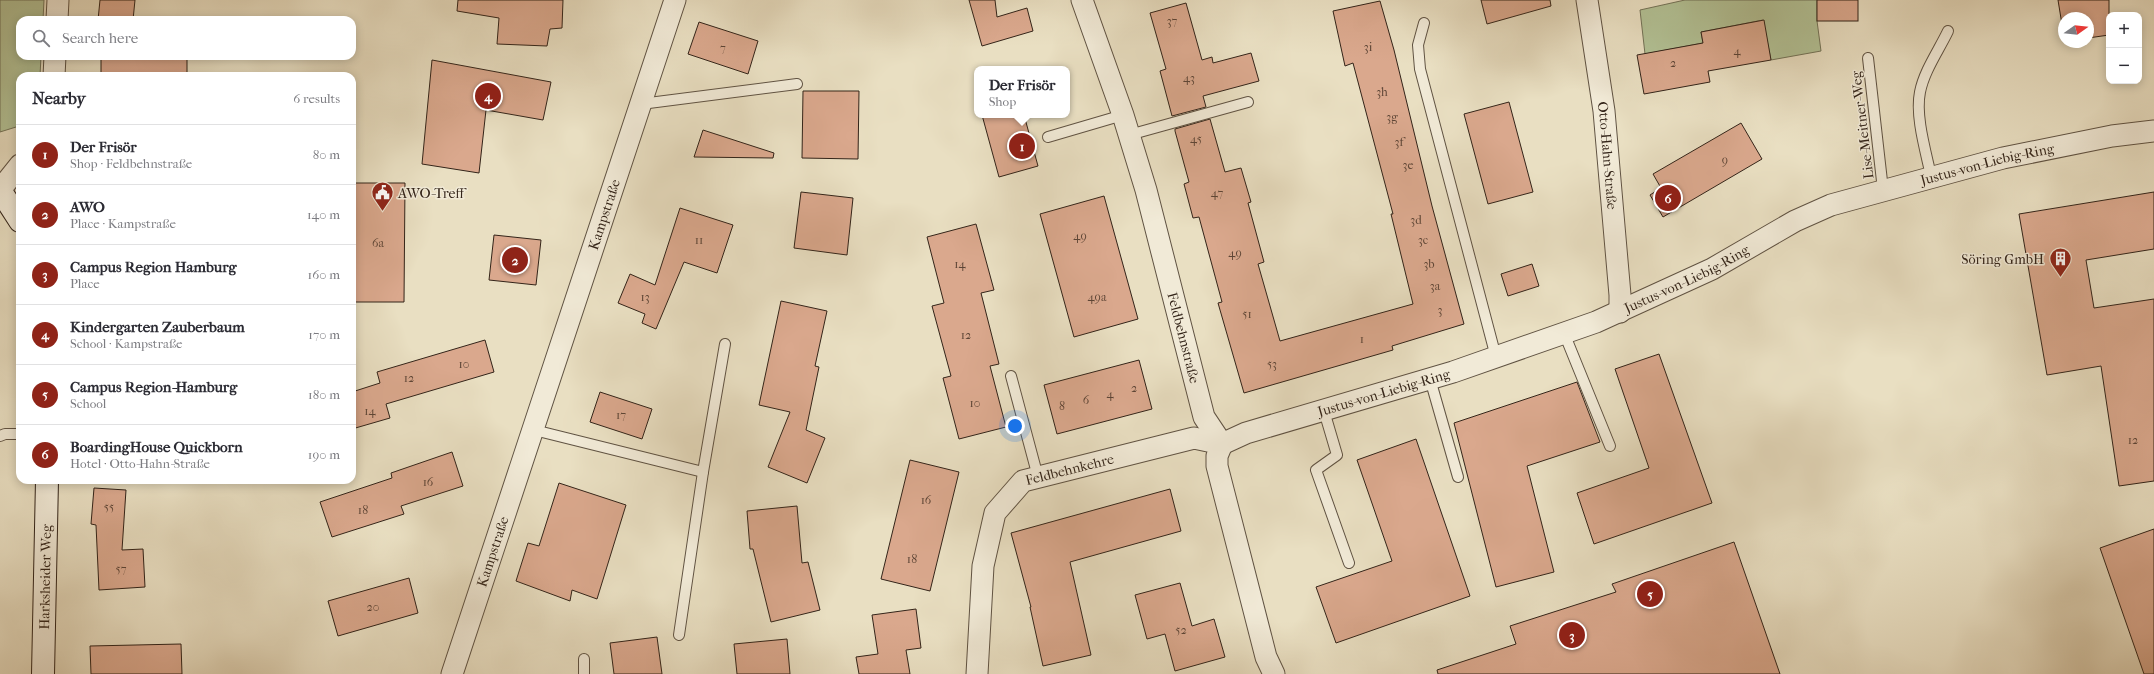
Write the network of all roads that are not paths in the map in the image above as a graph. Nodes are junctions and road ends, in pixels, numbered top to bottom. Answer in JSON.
{"nodes":[{"id":1,"x":58,"y":0,"type":"edge"},
{"id":2,"x":675,"y":0,"type":"edge"},
{"id":3,"x":1082,"y":0,"type":"edge"},
{"id":4,"x":1587,"y":0,"type":"edge"},
{"id":5,"x":57,"y":16,"type":"edge"},
{"id":6,"x":1424,"y":23,"type":"dead end"},
{"id":7,"x":1948,"y":31,"type":"dead end"},
{"id":8,"x":1868,"y":58,"type":"dead end"},
{"id":9,"x":55,"y":60,"type":"edge"},
{"id":10,"x":54,"y":72,"type":"edge"},
{"id":11,"x":797,"y":84,"type":"dead end"},
{"id":12,"x":1248,"y":102,"type":"dead end"},
{"id":13,"x":641,"y":104,"type":"junction"},
{"id":14,"x":1126,"y":125,"type":"junction"},
{"id":15,"x":2154,"y":131,"type":"edge"},
{"id":16,"x":1048,"y":137,"type":"dead end"},
{"id":17,"x":16,"y":170,"type":"edge"},
{"id":18,"x":1932,"y":176,"type":"junction"},
{"id":19,"x":0,"y":190,"type":"edge"},
{"id":20,"x":1883,"y":190,"type":"junction"},
{"id":21,"x":16,"y":215,"type":"edge"},
{"id":22,"x":1620,"y":312,"type":"junction"},
{"id":23,"x":1564,"y":333,"type":"junction"},
{"id":24,"x":725,"y":344,"type":"dead end"},
{"id":25,"x":1496,"y":357,"type":"junction"},
{"id":26,"x":1011,"y":376,"type":"dead end"},
{"id":27,"x":1430,"y":379,"type":"junction"},
{"id":28,"x":1324,"y":410,"type":"junction"},
{"id":29,"x":534,"y":430,"type":"junction"},
{"id":30,"x":16,"y":434,"type":"edge"},
{"id":31,"x":0,"y":436,"type":"edge"},
{"id":32,"x":1222,"y":444,"type":"junction"},
{"id":33,"x":1610,"y":446,"type":"dead end"},
{"id":34,"x":703,"y":472,"type":"junction"},
{"id":35,"x":1038,"y":477,"type":"junction"},
{"id":36,"x":1458,"y":477,"type":"dead end"},
{"id":37,"x":47,"y":484,"type":"edge"},
{"id":38,"x":1349,"y":563,"type":"dead end"},
{"id":39,"x":679,"y":635,"type":"dead end"},
{"id":40,"x":584,"y":659,"type":"dead end"},
{"id":41,"x":43,"y":674,"type":"edge"},
{"id":42,"x":452,"y":674,"type":"edge"},
{"id":43,"x":584,"y":674,"type":"edge"},
{"id":44,"x":977,"y":674,"type":"edge"},
{"id":45,"x":1274,"y":674,"type":"edge"}],
"edges":[{"from":1,"to":5,"type":"street"},
{"from":2,"to":13,"type":"street","name":"Kampstraße"},
{"from":3,"to":14,"type":"street","name":"Feldbehnstraße"},
{"from":4,"to":22,"type":"street","name":"Otto-Hahn-Straße"},
{"from":6,"to":25,"type":"lane"},
{"from":7,"to":18,"type":"lane"},
{"from":8,"to":20,"type":"lane","name":"Lise-Meitner-Weg"},
{"from":9,"to":10,"type":"street"},
{"from":11,"to":13,"type":"lane"},
{"from":12,"to":14,"type":"lane"},
{"from":13,"to":29,"type":"street","name":"Kampstraße"},
{"from":14,"to":16,"type":"lane"},
{"from":14,"to":32,"type":"street","name":"Feldbehnstraße"},
{"from":15,"to":18,"type":"street","name":"Justus-von-Liebig-Ring"},
{"from":17,"to":19,"type":"street"},
{"from":18,"to":20,"type":"street","name":"Justus-von-Liebig-Ring"},
{"from":19,"to":21,"type":"main road"},
{"from":20,"to":22,"type":"street","name":"Justus-von-Liebig-Ring"},
{"from":22,"to":23,"type":"street","name":"Justus-von-Liebig-Ring"},
{"from":23,"to":25,"type":"street","name":"Justus-von-Liebig-Ring"},
{"from":23,"to":33,"type":"lane"},
{"from":24,"to":34,"type":"lane"},
{"from":25,"to":27,"type":"street","name":"Justus-von-Liebig-Ring"},
{"from":26,"to":35,"type":"lane"},
{"from":27,"to":28,"type":"street","name":"Justus-von-Liebig-Ring"},
{"from":27,"to":36,"type":"lane"},
{"from":28,"to":32,"type":"street","name":"Justus-von-Liebig-Ring"},
{"from":28,"to":38,"type":"lane"},
{"from":29,"to":34,"type":"lane"},
{"from":29,"to":42,"type":"street","name":"Kampstraße"},
{"from":30,"to":31,"type":"lane"},
{"from":32,"to":35,"type":"street","name":"Feldbehnkehre"},
{"from":32,"to":45,"type":"street"},
{"from":34,"to":39,"type":"lane"},
{"from":35,"to":44,"type":"street","name":"Feldbehnkehre"},
{"from":37,"to":41,"type":"main road","name":"Harksheider Weg"},
{"from":40,"to":43,"type":"lane"}]}
